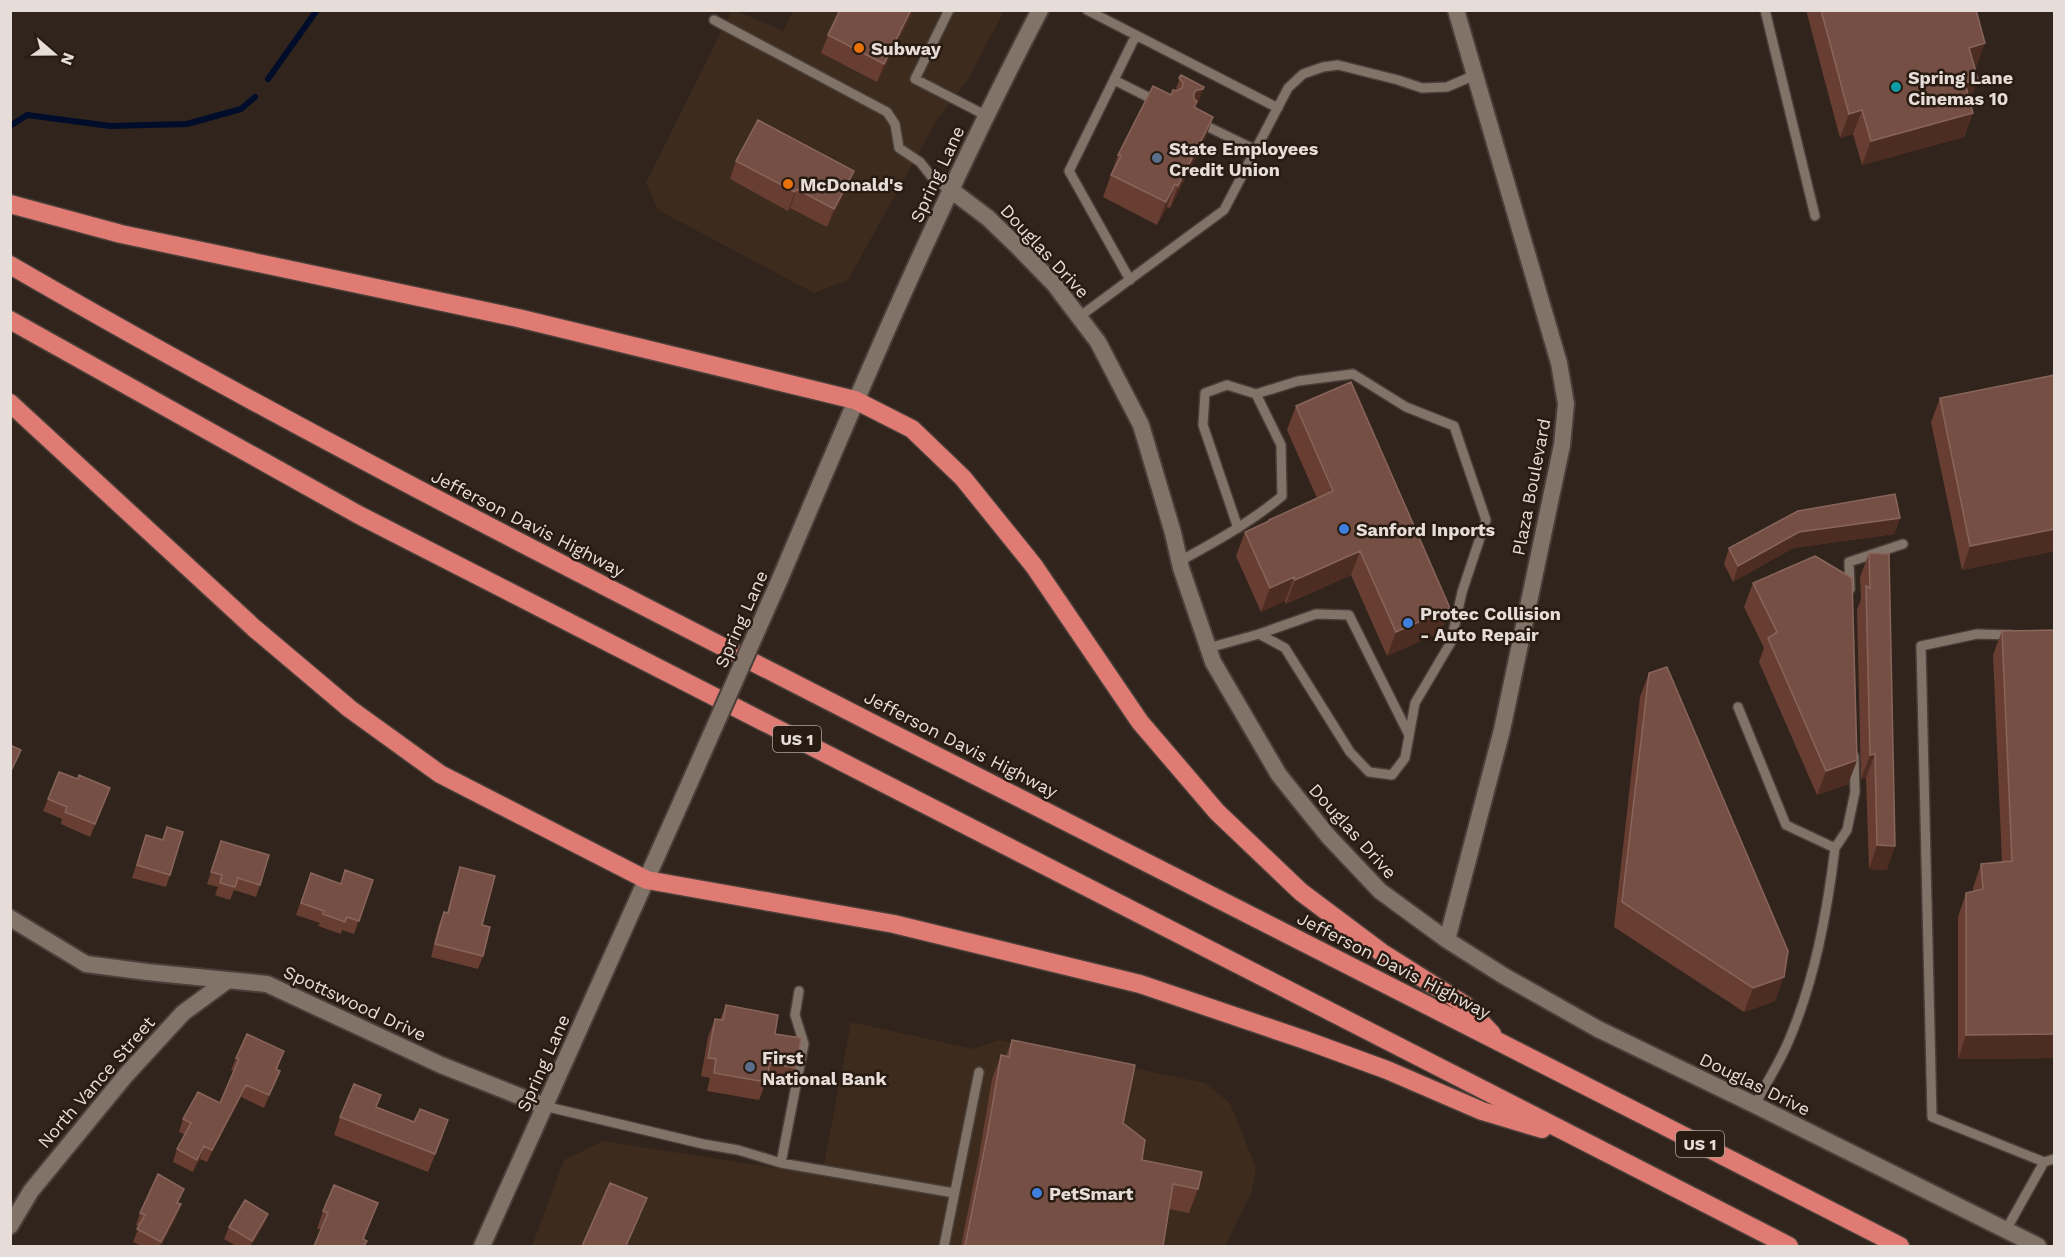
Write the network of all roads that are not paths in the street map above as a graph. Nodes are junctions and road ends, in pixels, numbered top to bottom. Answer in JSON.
{"nodes":[{"id":1,"x":949,"y":10,"type":"edge"},
{"id":2,"x":1040,"y":10,"type":"edge"},
{"id":3,"x":1088,"y":10,"type":"edge"},
{"id":4,"x":1456,"y":10,"type":"edge"},
{"id":5,"x":1765,"y":10,"type":"edge"},
{"id":6,"x":714,"y":20,"type":"dead end"},
{"id":7,"x":1136,"y":35,"type":"junction"},
{"id":8,"x":1475,"y":75,"type":"junction"},
{"id":9,"x":1114,"y":80,"type":"junction"},
{"id":10,"x":1168,"y":107,"type":"edge"},
{"id":11,"x":1278,"y":108,"type":"junction"},
{"id":12,"x":987,"y":116,"type":"junction"},
{"id":13,"x":1192,"y":118,"type":"edge"},
{"id":14,"x":1256,"y":150,"type":"junction"},
{"id":15,"x":951,"y":190,"type":"junction"},
{"id":16,"x":10,"y":204,"type":"edge"},
{"id":17,"x":1815,"y":216,"type":"dead end"},
{"id":18,"x":10,"y":265,"type":"edge"},
{"id":19,"x":1130,"y":280,"type":"junction"},
{"id":20,"x":1079,"y":317,"type":"junction"},
{"id":21,"x":10,"y":320,"type":"edge"},
{"id":22,"x":1256,"y":394,"type":"junction"},
{"id":23,"x":855,"y":400,"type":"junction"},
{"id":24,"x":10,"y":403,"type":"edge"},
{"id":25,"x":1238,"y":528,"type":"junction"},
{"id":26,"x":1904,"y":544,"type":"dead end"},
{"id":27,"x":1180,"y":561,"type":"junction"},
{"id":28,"x":1851,"y":595,"type":"edge"},
{"id":29,"x":1259,"y":634,"type":"junction"},
{"id":30,"x":2017,"y":634,"type":"edge"},
{"id":31,"x":1208,"y":648,"type":"junction"},
{"id":32,"x":1738,"y":707,"type":"dead end"},
{"id":33,"x":1409,"y":735,"type":"junction"},
{"id":34,"x":1854,"y":745,"type":"edge"},
{"id":35,"x":1835,"y":848,"type":"junction"},
{"id":36,"x":647,"y":880,"type":"junction"},
{"id":37,"x":10,"y":918,"type":"edge"},
{"id":38,"x":1447,"y":940,"type":"junction"},
{"id":39,"x":228,"y":980,"type":"junction"},
{"id":40,"x":799,"y":991,"type":"dead end"},
{"id":41,"x":1500,"y":1042,"type":"junction"},
{"id":42,"x":979,"y":1072,"type":"dead end"},
{"id":43,"x":1755,"y":1105,"type":"junction"},
{"id":44,"x":544,"y":1106,"type":"junction"},
{"id":45,"x":1590,"y":1145,"type":"junction"},
{"id":46,"x":2055,"y":1159,"type":"edge"},
{"id":47,"x":2044,"y":1162,"type":"junction"},
{"id":48,"x":781,"y":1163,"type":"junction"},
{"id":49,"x":954,"y":1193,"type":"junction"},
{"id":50,"x":10,"y":1226,"type":"edge"},
{"id":51,"x":2006,"y":1230,"type":"junction"},
{"id":52,"x":482,"y":1246,"type":"edge"},
{"id":53,"x":944,"y":1246,"type":"edge"},
{"id":54,"x":1789,"y":1246,"type":"edge"},
{"id":55,"x":1900,"y":1246,"type":"edge"},
{"id":56,"x":2038,"y":1246,"type":"edge"}],
"edges":[{"from":1,"to":12,"type":"lane"},
{"from":2,"to":12,"type":"street","name":"Spring Lane"},
{"from":3,"to":7,"type":"lane"},
{"from":4,"to":8,"type":"street","name":"Plaza Boulevard"},
{"from":5,"to":17,"type":"lane"},
{"from":6,"to":15,"type":"lane"},
{"from":7,"to":9,"type":"lane"},
{"from":7,"to":11,"type":"lane"},
{"from":8,"to":11,"type":"lane"},
{"from":8,"to":38,"type":"street","name":"Plaza Boulevard"},
{"from":9,"to":10,"type":"lane"},
{"from":9,"to":19,"type":"lane"},
{"from":11,"to":14,"type":"lane"},
{"from":12,"to":15,"type":"street","name":"Spring Lane"},
{"from":13,"to":14,"type":"lane"},
{"from":14,"to":19,"type":"lane"},
{"from":15,"to":20,"type":"street","name":"Douglas Drive"},
{"from":15,"to":23,"type":"street","name":"Spring Lane"},
{"from":16,"to":23,"type":"highway"},
{"from":18,"to":41,"type":"highway","name":"Jefferson Davis Highway","number":"US 1"},
{"from":19,"to":20,"type":"lane"},
{"from":20,"to":27,"type":"street","name":"Douglas Drive"},
{"from":21,"to":45,"type":"highway","number":"US 1"},
{"from":22,"to":25,"type":"lane"},
{"from":22,"to":25,"type":"lane"},
{"from":22,"to":33,"type":"lane"},
{"from":23,"to":36,"type":"street","name":"Spring Lane","bridge":true},
{"from":23,"to":41,"type":"highway"},
{"from":24,"to":36,"type":"highway"},
{"from":25,"to":27,"type":"lane"},
{"from":26,"to":28,"type":"lane"},
{"from":27,"to":31,"type":"street","name":"Douglas Drive"},
{"from":29,"to":31,"type":"lane"},
{"from":29,"to":33,"type":"lane"},
{"from":29,"to":33,"type":"lane"},
{"from":30,"to":47,"type":"lane"},
{"from":31,"to":38,"type":"street","name":"Douglas Drive"},
{"from":32,"to":35,"type":"lane"},
{"from":34,"to":35,"type":"lane"},
{"from":35,"to":43,"type":"lane"},
{"from":36,"to":44,"type":"street","name":"Spring Lane"},
{"from":36,"to":45,"type":"highway"},
{"from":37,"to":39,"type":"street","name":"Spottswood Drive"},
{"from":38,"to":43,"type":"street","name":"Douglas Drive"},
{"from":39,"to":44,"type":"street","name":"Spottswood Drive"},
{"from":39,"to":50,"type":"street","name":"North Vance Street"},
{"from":40,"to":48,"type":"lane"},
{"from":41,"to":55,"type":"highway","name":"Jefferson Davis Highway","number":"US 1"},
{"from":42,"to":49,"type":"lane"},
{"from":43,"to":51,"type":"street","name":"Douglas Drive"},
{"from":44,"to":48,"type":"lane"},
{"from":44,"to":52,"type":"street","name":"Spring Lane"},
{"from":45,"to":54,"type":"highway","number":"US 1"},
{"from":46,"to":47,"type":"lane"},
{"from":47,"to":51,"type":"lane"},
{"from":48,"to":49,"type":"lane"},
{"from":49,"to":53,"type":"lane"},
{"from":51,"to":56,"type":"street","name":"Douglas Drive"}]}
